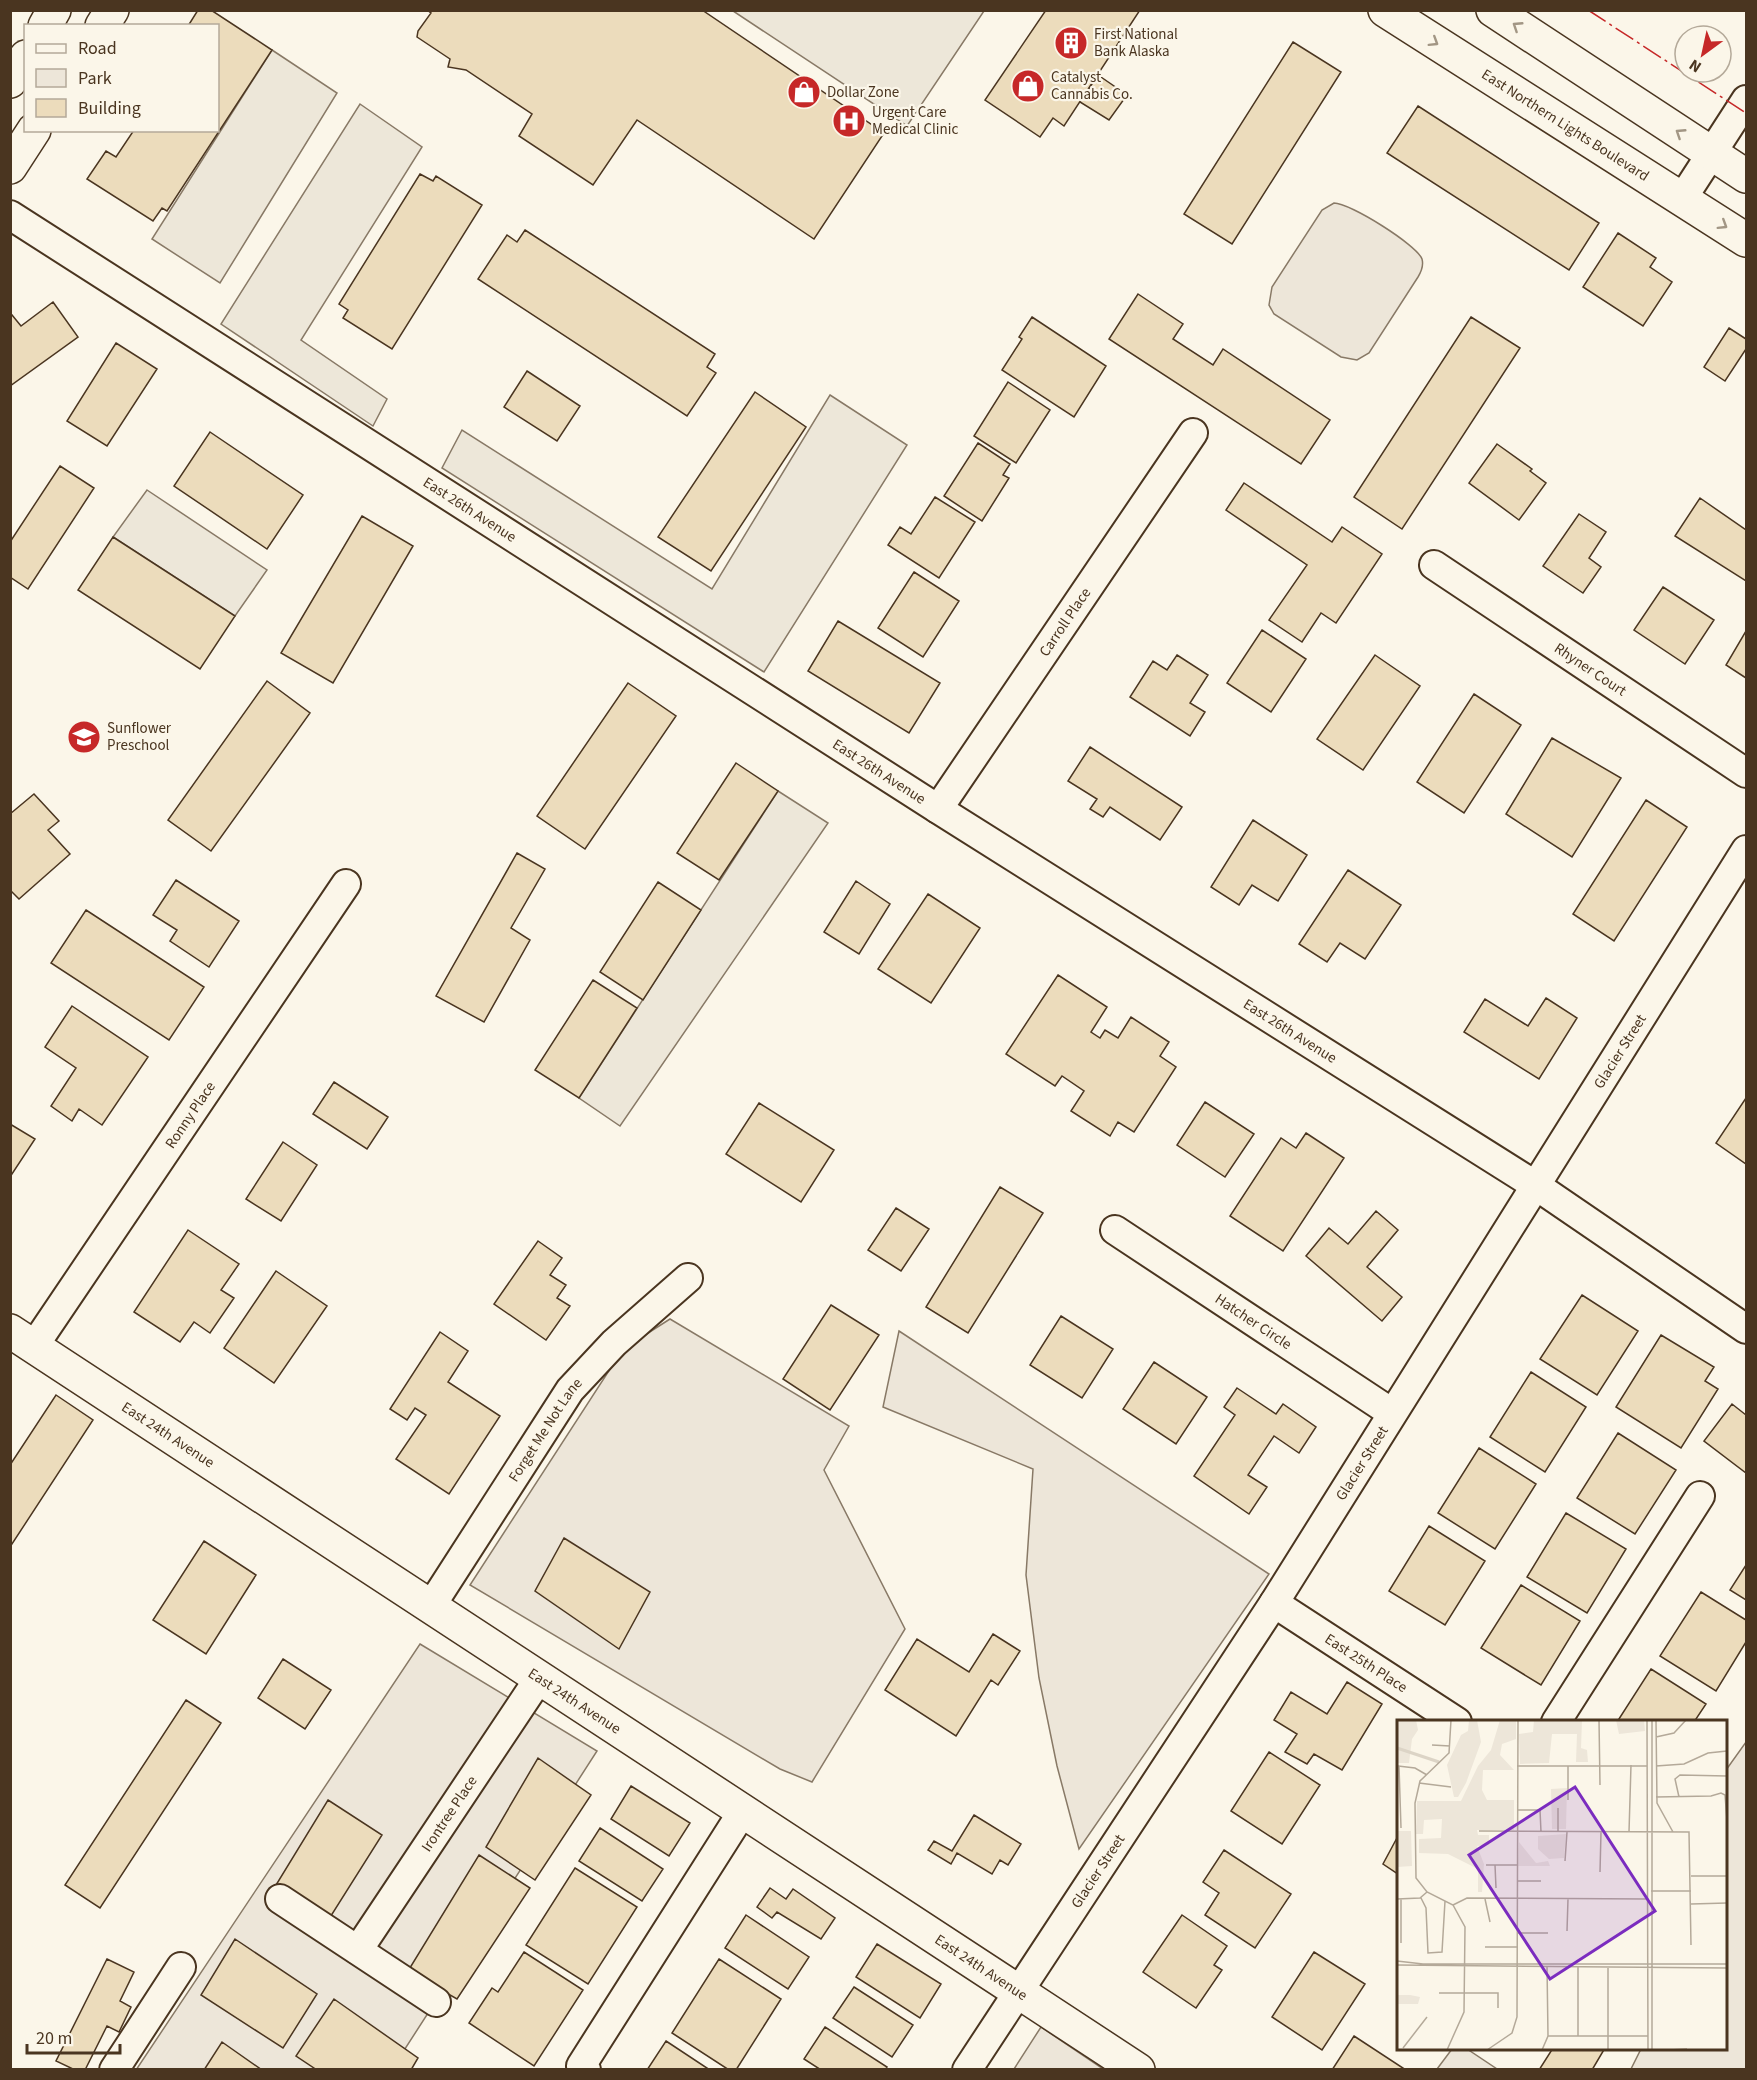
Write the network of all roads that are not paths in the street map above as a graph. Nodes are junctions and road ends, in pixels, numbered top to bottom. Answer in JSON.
{"nodes":[{"id":1,"x":54,"y":10,"type":"edge"},
{"id":2,"x":112,"y":10,"type":"edge"},
{"id":3,"x":1384,"y":10,"type":"edge"},
{"id":4,"x":1493,"y":10,"type":"edge"},
{"id":5,"x":46,"y":24,"type":"edge"},
{"id":6,"x":103,"y":24,"type":"edge"},
{"id":7,"x":24,"y":60,"type":"edge"},
{"id":8,"x":10,"y":81,"type":"edge"},
{"id":9,"x":1746,"y":100,"type":"edge"},
{"id":10,"x":33,"y":132,"type":"edge"},
{"id":11,"x":1712,"y":154,"type":"junction"},
{"id":12,"x":10,"y":167,"type":"edge"},
{"id":13,"x":1746,"y":176,"type":"edge"},
{"id":14,"x":1682,"y":199,"type":"junction"},
{"id":15,"x":10,"y":215,"type":"edge"},
{"id":16,"x":1746,"y":240,"type":"edge"},
{"id":17,"x":1194,"y":433,"type":"dead end"},
{"id":18,"x":1434,"y":565,"type":"dead end"},
{"id":19,"x":1746,"y":773,"type":"edge"},
{"id":20,"x":938,"y":809,"type":"junction"},
{"id":21,"x":1746,"y":850,"type":"edge"},
{"id":22,"x":346,"y":884,"type":"dead end"},
{"id":23,"x":1538,"y":1187,"type":"junction"},
{"id":24,"x":1115,"y":1230,"type":"dead end"},
{"id":25,"x":688,"y":1278,"type":"dead end"},
{"id":26,"x":1746,"y":1329,"type":"edge"},
{"id":27,"x":22,"y":1339,"type":"edge"},
{"id":28,"x":1392,"y":1413,"type":"junction"},
{"id":29,"x":1700,"y":1496,"type":"dead end"},
{"id":30,"x":1274,"y":1603,"type":"junction"},
{"id":31,"x":431,"y":1606,"type":"junction"},
{"id":32,"x":540,"y":1677,"type":"junction"},
{"id":33,"x":1454,"y":1720,"type":"edge"},
{"id":34,"x":1558,"y":1720,"type":"edge"},
{"id":35,"x":743,"y":1811,"type":"junction"},
{"id":36,"x":280,"y":1899,"type":"dead end"},
{"id":37,"x":358,"y":1950,"type":"junction"},
{"id":38,"x":181,"y":1967,"type":"dead end"},
{"id":39,"x":1017,"y":1990,"type":"junction"},
{"id":40,"x":436,"y":2002,"type":"dead end"},
{"id":41,"x":114,"y":2070,"type":"edge"},
{"id":42,"x":586,"y":2070,"type":"edge"},
{"id":43,"x":967,"y":2070,"type":"edge"},
{"id":44,"x":1138,"y":2070,"type":"edge"}],
"edges":[{"from":1,"to":5,"type":"street"},
{"from":2,"to":6,"type":"street"},
{"from":3,"to":14,"type":"street","name":"East Northern Lights Boulevard","one_way":true},
{"from":11,"to":4,"type":"street","one_way":true},
{"from":7,"to":8,"type":"street"},
{"from":9,"to":11,"type":"street"},
{"from":10,"to":12,"type":"street"},
{"from":11,"to":13,"type":"street"},
{"from":11,"to":14,"type":"street"},
{"from":14,"to":16,"type":"street","name":"East Northern Lights Boulevard","one_way":true},
{"from":15,"to":20,"type":"street","name":"East 26th Avenue"},
{"from":17,"to":20,"type":"street","name":"Carroll Place"},
{"from":18,"to":19,"type":"street","name":"Rhyner Court"},
{"from":20,"to":23,"type":"street","name":"East 26th Avenue"},
{"from":21,"to":23,"type":"street","name":"Glacier Street"},
{"from":22,"to":27,"type":"street","name":"Ronny Place"},
{"from":23,"to":26,"type":"street","name":"East 26th Avenue"},
{"from":23,"to":28,"type":"street","name":"Glacier Street"},
{"from":24,"to":28,"type":"street","name":"Hatcher Circle"},
{"from":25,"to":31,"type":"street","name":"Forget Me Not Lane"},
{"from":27,"to":31,"type":"street","name":"East 24th Avenue"},
{"from":28,"to":30,"type":"street","name":"Glacier Street"},
{"from":29,"to":34,"type":"street"},
{"from":30,"to":33,"type":"street","name":"East 25th Place"},
{"from":30,"to":39,"type":"street","name":"Glacier Street"},
{"from":31,"to":32,"type":"street","name":"East 24th Avenue"},
{"from":32,"to":35,"type":"street","name":"East 24th Avenue"},
{"from":32,"to":37,"type":"street","name":"Irontree Place"},
{"from":35,"to":39,"type":"street","name":"East 24th Avenue"},
{"from":35,"to":42,"type":"street"},
{"from":36,"to":37,"type":"street"},
{"from":37,"to":40,"type":"street"},
{"from":38,"to":41,"type":"street"},
{"from":39,"to":43,"type":"street","name":"Glacier Street"},
{"from":39,"to":44,"type":"street","name":"East 24th Avenue"}]}
